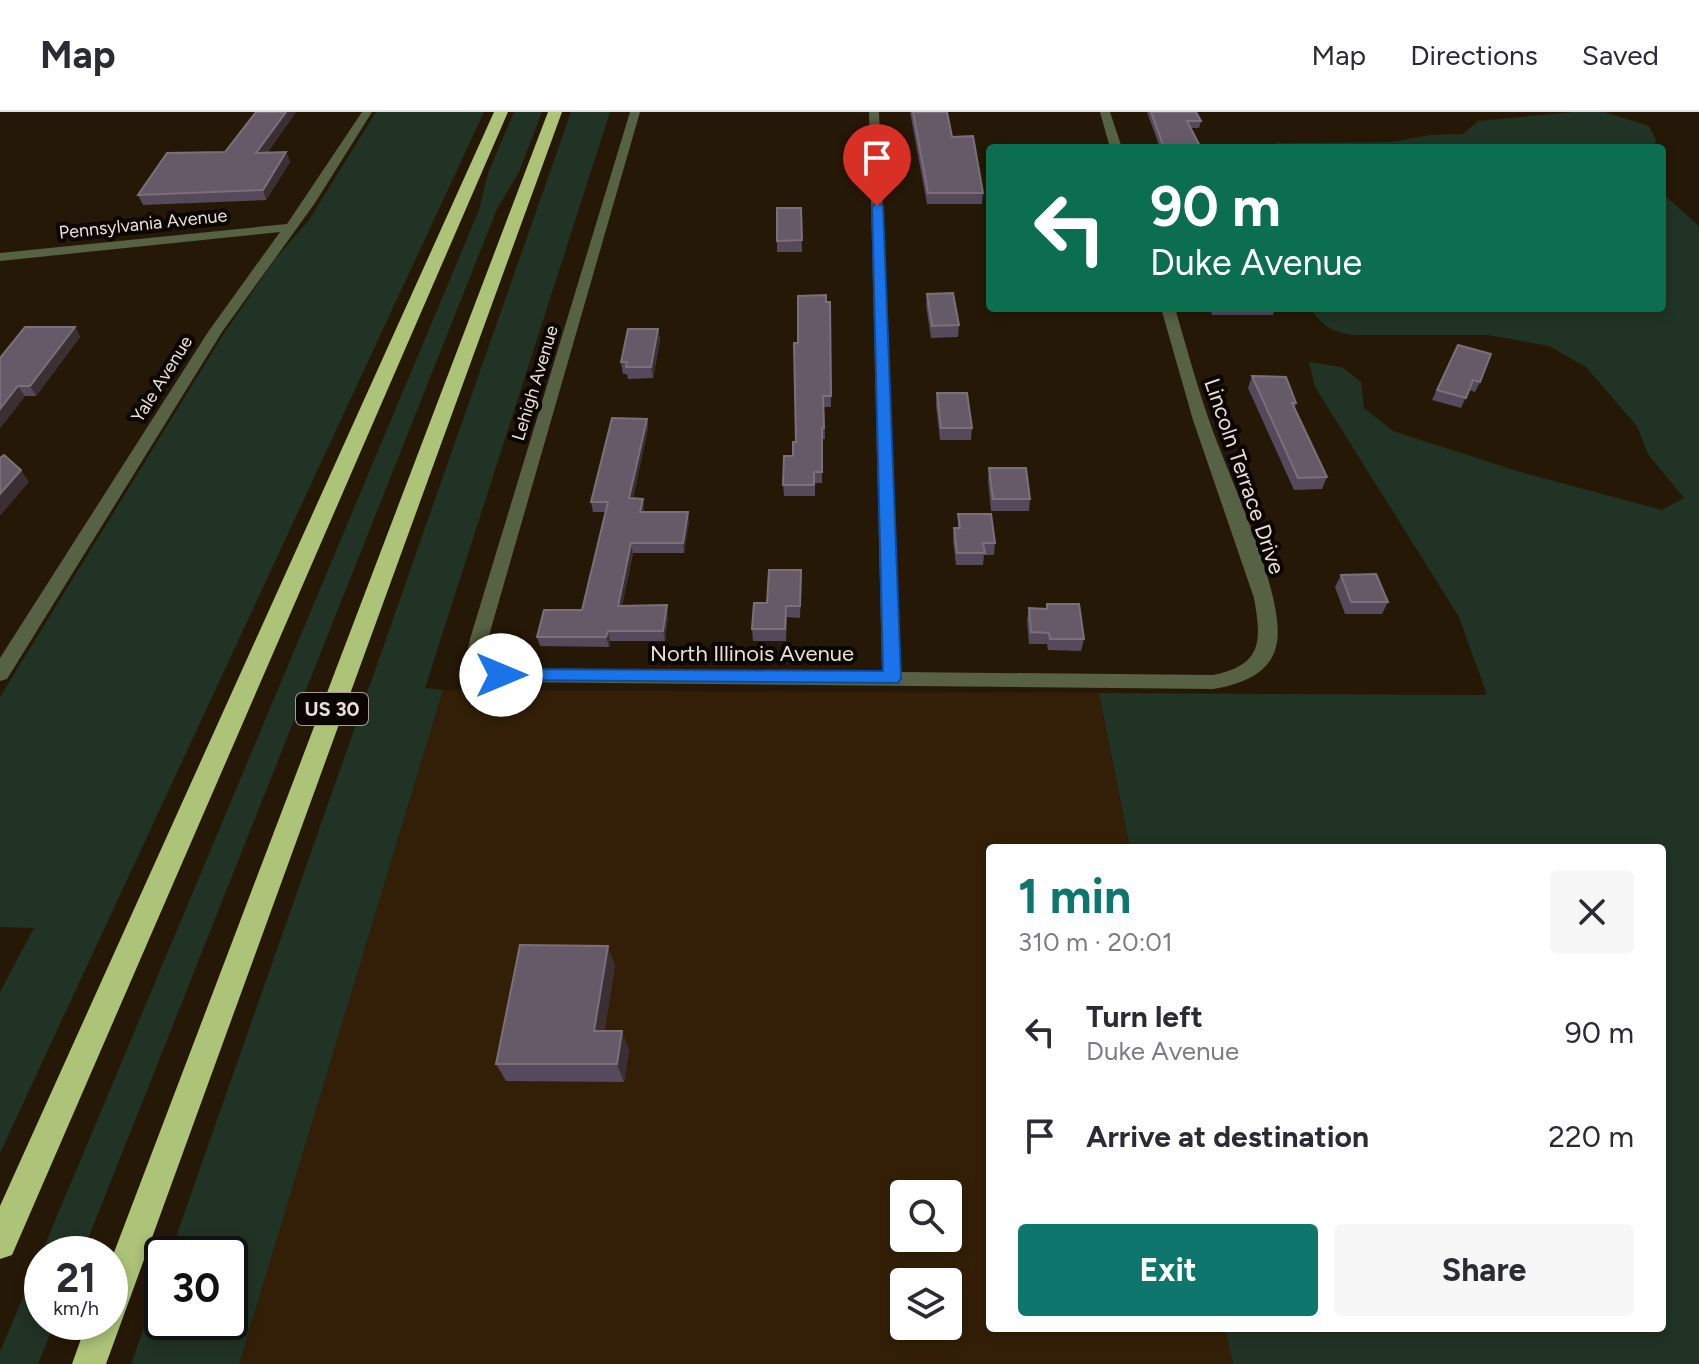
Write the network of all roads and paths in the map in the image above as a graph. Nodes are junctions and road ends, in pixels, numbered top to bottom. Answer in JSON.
{"nodes":[{"id":1,"x":367,"y":112,"type":"edge"},
{"id":2,"x":501,"y":112,"type":"edge"},
{"id":3,"x":555,"y":112,"type":"edge"},
{"id":4,"x":635,"y":112,"type":"edge"},
{"id":5,"x":874,"y":112,"type":"edge"},
{"id":6,"x":1105,"y":112,"type":"edge"},
{"id":7,"x":1115,"y":144,"type":"edge"},
{"id":8,"x":290,"y":227,"type":"junction"},
{"id":9,"x":0,"y":257,"type":"edge"},
{"id":10,"x":1169,"y":312,"type":"edge"},
{"id":11,"x":1262,"y":658,"type":"joint"},
{"id":12,"x":477,"y":666,"type":"joint"},
{"id":13,"x":0,"y":674,"type":"edge"},
{"id":14,"x":892,"y":678,"type":"junction"},
{"id":15,"x":0,"y":1243,"type":"edge"},
{"id":16,"x":128,"y":1259,"type":"edge"},
{"id":17,"x":98,"y":1340,"type":"edge"},
{"id":18,"x":89,"y":1364,"type":"edge"}],
"edges":[{"from":1,"to":8,"type":"street","name":"Yale Avenue"},
{"from":2,"to":15,"type":"highway"},
{"from":3,"to":16,"type":"highway","number":"US 30"},
{"from":4,"to":12,"type":"street","name":"Lehigh Avenue"},
{"from":5,"to":14,"type":"street"},
{"from":6,"to":7,"type":"street"},
{"from":8,"to":9,"type":"street","name":"Pennsylvania Avenue"},
{"from":8,"to":13,"type":"street","name":"Yale Avenue"},
{"from":10,"to":11,"type":"street","name":"Lincoln Terrace Drive"},
{"from":11,"to":14,"type":"street","name":"North Illinois Avenue"},
{"from":12,"to":14,"type":"street","name":"North Illinois Avenue"},
{"from":17,"to":18,"type":"highway"}]}
